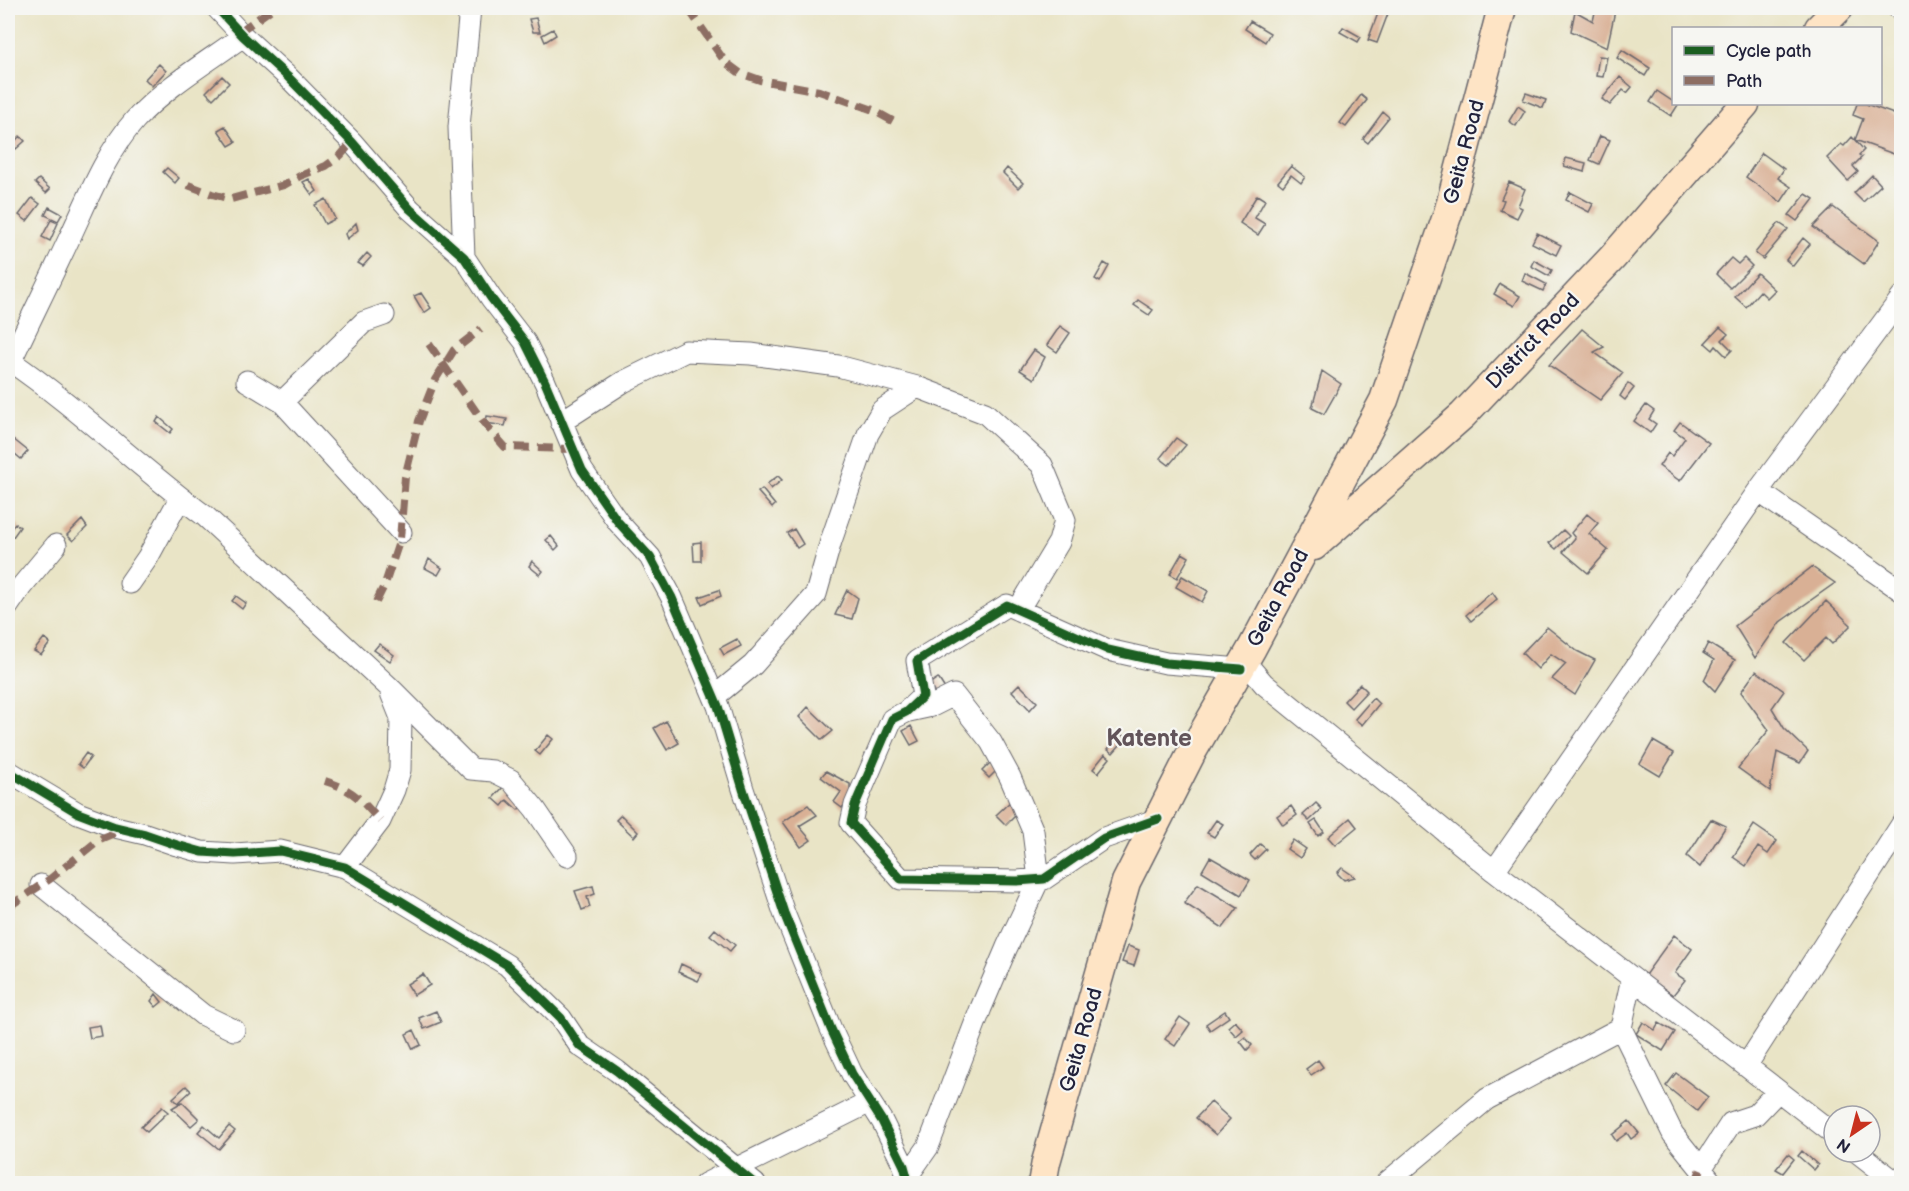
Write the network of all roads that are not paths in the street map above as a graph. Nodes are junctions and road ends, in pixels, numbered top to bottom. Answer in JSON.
{"nodes":[{"id":1,"x":217,"y":8,"type":"edge"},
{"id":2,"x":470,"y":8,"type":"edge"},
{"id":3,"x":1502,"y":8,"type":"edge"},
{"id":4,"x":1839,"y":8,"type":"edge"},
{"id":5,"x":1898,"y":8,"type":"edge"},
{"id":6,"x":1902,"y":11,"type":"edge"},
{"id":7,"x":1820,"y":27,"type":"edge"},
{"id":8,"x":243,"y":36,"type":"junction"},
{"id":9,"x":1744,"y":105,"type":"edge"},
{"id":10,"x":464,"y":257,"type":"junction"},
{"id":11,"x":1902,"y":297,"type":"edge"},
{"id":12,"x":384,"y":315,"type":"dead end"},
{"id":13,"x":9,"y":364,"type":"edge"},
{"id":14,"x":247,"y":381,"type":"dead end"},
{"id":15,"x":917,"y":387,"type":"junction"},
{"id":16,"x":282,"y":402,"type":"junction"},
{"id":17,"x":561,"y":422,"type":"junction"},
{"id":18,"x":1758,"y":490,"type":"junction"},
{"id":19,"x":180,"y":498,"type":"junction"},
{"id":20,"x":401,"y":532,"type":"dead end"},
{"id":21,"x":56,"y":545,"type":"dead end"},
{"id":22,"x":1300,"y":558,"type":"junction"},
{"id":23,"x":130,"y":583,"type":"dead end"},
{"id":24,"x":1902,"y":591,"type":"edge"},
{"id":25,"x":8,"y":606,"type":"edge"},
{"id":26,"x":1018,"y":610,"type":"junction"},
{"id":27,"x":1243,"y":665,"type":"junction"},
{"id":28,"x":389,"y":687,"type":"junction"},
{"id":29,"x":714,"y":697,"type":"junction"},
{"id":30,"x":906,"y":712,"type":"junction"},
{"id":31,"x":8,"y":771,"type":"edge"},
{"id":32,"x":1158,"y":819,"type":"junction"},
{"id":33,"x":1902,"y":824,"type":"edge"},
{"id":34,"x":567,"y":856,"type":"dead end"},
{"id":35,"x":345,"y":867,"type":"junction"},
{"id":36,"x":1494,"y":871,"type":"junction"},
{"id":37,"x":1039,"y":879,"type":"junction"},
{"id":38,"x":41,"y":885,"type":"dead end"},
{"id":39,"x":1632,"y":978,"type":"junction"},
{"id":40,"x":1621,"y":1028,"type":"junction"},
{"id":41,"x":234,"y":1030,"type":"dead end"},
{"id":42,"x":1746,"y":1066,"type":"junction"},
{"id":43,"x":1778,"y":1091,"type":"junction"},
{"id":44,"x":870,"y":1102,"type":"junction"},
{"id":45,"x":1822,"y":1125,"type":"edge"},
{"id":46,"x":1872,"y":1164,"type":"edge"},
{"id":47,"x":736,"y":1169,"type":"junction"},
{"id":48,"x":1707,"y":1176,"type":"edge"},
{"id":49,"x":908,"y":1180,"type":"edge"},
{"id":50,"x":705,"y":1184,"type":"edge"},
{"id":51,"x":755,"y":1184,"type":"edge"},
{"id":52,"x":1042,"y":1184,"type":"edge"},
{"id":53,"x":1385,"y":1184,"type":"edge"},
{"id":54,"x":1898,"y":1184,"type":"edge"}],
"edges":[{"from":1,"to":8,"type":"street"},
{"from":2,"to":10,"type":"street"},
{"from":3,"to":22,"type":"main road","name":"Geita Road"},
{"from":4,"to":7,"type":"main road"},
{"from":5,"to":6,"type":"street"},
{"from":8,"to":10,"type":"street"},
{"from":8,"to":13,"type":"street"},
{"from":9,"to":22,"type":"main road","name":"District Road"},
{"from":10,"to":17,"type":"street"},
{"from":11,"to":18,"type":"street"},
{"from":12,"to":16,"type":"street"},
{"from":13,"to":19,"type":"street"},
{"from":14,"to":16,"type":"street"},
{"from":15,"to":17,"type":"street"},
{"from":15,"to":26,"type":"street"},
{"from":15,"to":29,"type":"street"},
{"from":16,"to":20,"type":"street"},
{"from":17,"to":29,"type":"street"},
{"from":18,"to":24,"type":"street"},
{"from":18,"to":36,"type":"street"},
{"from":19,"to":23,"type":"street"},
{"from":19,"to":28,"type":"street"},
{"from":21,"to":25,"type":"street"},
{"from":22,"to":27,"type":"main road","name":"Geita Road"},
{"from":26,"to":27,"type":"street"},
{"from":26,"to":30,"type":"street"},
{"from":27,"to":32,"type":"main road","name":"Geita Road"},
{"from":27,"to":36,"type":"street"},
{"from":28,"to":34,"type":"street"},
{"from":28,"to":35,"type":"street"},
{"from":29,"to":44,"type":"street"},
{"from":30,"to":37,"type":"street"},
{"from":30,"to":37,"type":"street"},
{"from":31,"to":35,"type":"street"},
{"from":32,"to":37,"type":"street"},
{"from":32,"to":52,"type":"main road","name":"Geita Road"},
{"from":33,"to":42,"type":"street"},
{"from":35,"to":47,"type":"street"},
{"from":36,"to":39,"type":"street"},
{"from":37,"to":49,"type":"street"},
{"from":38,"to":41,"type":"street"},
{"from":39,"to":40,"type":"street"},
{"from":39,"to":42,"type":"street"},
{"from":40,"to":48,"type":"street"},
{"from":40,"to":53,"type":"street"},
{"from":42,"to":43,"type":"street"},
{"from":43,"to":45,"type":"street"},
{"from":43,"to":48,"type":"street"},
{"from":44,"to":47,"type":"street"},
{"from":44,"to":49,"type":"street"},
{"from":46,"to":54,"type":"street"},
{"from":47,"to":50,"type":"street"},
{"from":47,"to":51,"type":"street"}]}
